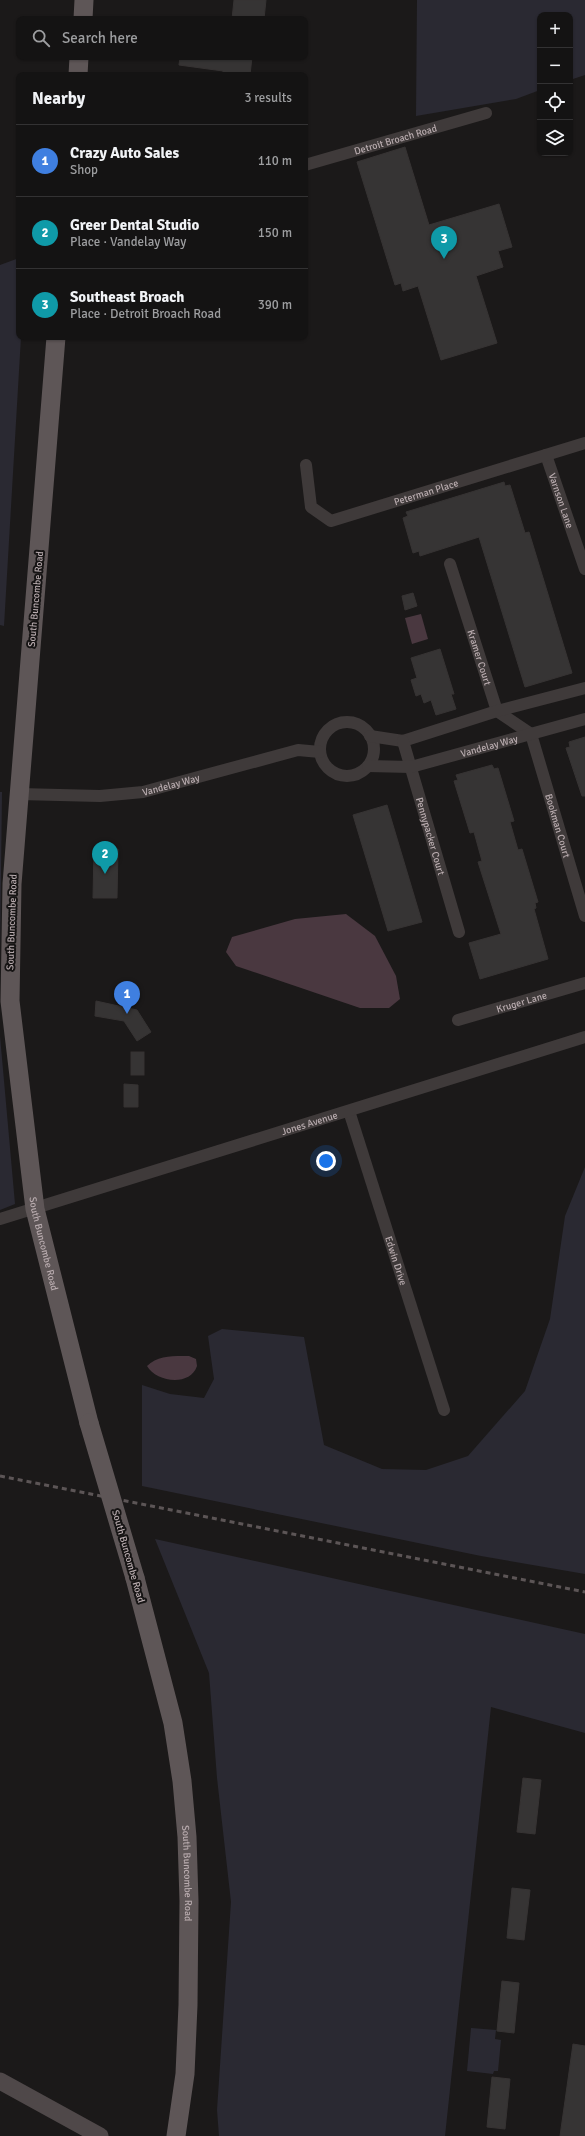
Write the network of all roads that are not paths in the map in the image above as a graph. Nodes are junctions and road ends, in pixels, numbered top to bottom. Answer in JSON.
{"nodes":[{"id":1,"x":84,"y":0,"type":"edge"},
{"id":2,"x":83,"y":16,"type":"edge"},
{"id":3,"x":80,"y":60,"type":"edge"},
{"id":4,"x":78,"y":72,"type":"edge"},
{"id":5,"x":486,"y":113,"type":"dead end"},
{"id":6,"x":308,"y":164,"type":"edge"},
{"id":7,"x":56,"y":340,"type":"edge"},
{"id":8,"x":585,"y":443,"type":"edge"},
{"id":9,"x":546,"y":455,"type":"junction"},
{"id":10,"x":306,"y":465,"type":"dead end"},
{"id":11,"x":450,"y":564,"type":"dead end"},
{"id":12,"x":585,"y":568,"type":"edge"},
{"id":13,"x":585,"y":688,"type":"edge"},
{"id":14,"x":497,"y":711,"type":"junction"},
{"id":15,"x":585,"y":719,"type":"edge"},
{"id":16,"x":531,"y":734,"type":"junction"},
{"id":17,"x":370,"y":736,"type":"junction"},
{"id":18,"x":403,"y":741,"type":"junction"},
{"id":19,"x":320,"y":752,"type":"junction"},
{"id":20,"x":368,"y":766,"type":"junction"},
{"id":21,"x":411,"y":766,"type":"junction"},
{"id":22,"x":19,"y":794,"type":"junction"},
{"id":23,"x":585,"y":916,"type":"edge"},
{"id":24,"x":459,"y":932,"type":"dead end"},
{"id":25,"x":585,"y":983,"type":"edge"},
{"id":26,"x":458,"y":1020,"type":"dead end"},
{"id":27,"x":585,"y":1037,"type":"edge"},
{"id":28,"x":349,"y":1111,"type":"junction"},
{"id":29,"x":35,"y":1209,"type":"junction"},
{"id":30,"x":0,"y":1220,"type":"edge"},
{"id":31,"x":444,"y":1410,"type":"dead end"},
{"id":32,"x":0,"y":2080,"type":"edge"},
{"id":33,"x":100,"y":2136,"type":"edge"},
{"id":34,"x":176,"y":2136,"type":"edge"}],
"edges":[{"from":1,"to":2,"type":"main road"},
{"from":3,"to":4,"type":"main road"},
{"from":5,"to":6,"type":"street","name":"Detroit Broach Road"},
{"from":7,"to":22,"type":"main road","name":"South Buncombe Road"},
{"from":8,"to":9,"type":"street","name":"Peterman Place"},
{"from":9,"to":10,"type":"street","name":"Peterman Place"},
{"from":9,"to":12,"type":"street","name":"Varnson Lane"},
{"from":11,"to":14,"type":"street","name":"Kramer Court"},
{"from":13,"to":14,"type":"street"},
{"from":14,"to":16,"type":"street"},
{"from":14,"to":18,"type":"street"},
{"from":15,"to":16,"type":"street","name":"Vandelay Way"},
{"from":16,"to":21,"type":"street","name":"Vandelay Way"},
{"from":16,"to":23,"type":"street","name":"Bookman Court"},
{"from":17,"to":18,"type":"street"},
{"from":17,"to":19,"type":"street"},
{"from":17,"to":20,"type":"street"},
{"from":18,"to":21,"type":"street","name":"Pennypacker Court"},
{"from":19,"to":20,"type":"street"},
{"from":19,"to":22,"type":"street","name":"Vandelay Way"},
{"from":20,"to":21,"type":"street","name":"Vandelay Way"},
{"from":21,"to":24,"type":"street","name":"Pennypacker Court"},
{"from":22,"to":29,"type":"main road","name":"South Buncombe Road"},
{"from":25,"to":26,"type":"street","name":"Kruger Lane"},
{"from":27,"to":28,"type":"street","name":"Jones Avenue"},
{"from":28,"to":29,"type":"street","name":"Jones Avenue"},
{"from":28,"to":31,"type":"street","name":"Edwin Drive"},
{"from":29,"to":30,"type":"street","name":"Jones Avenue"},
{"from":29,"to":34,"type":"main road","name":"South Buncombe Road","bridge":true},
{"from":32,"to":33,"type":"main road"}]}
